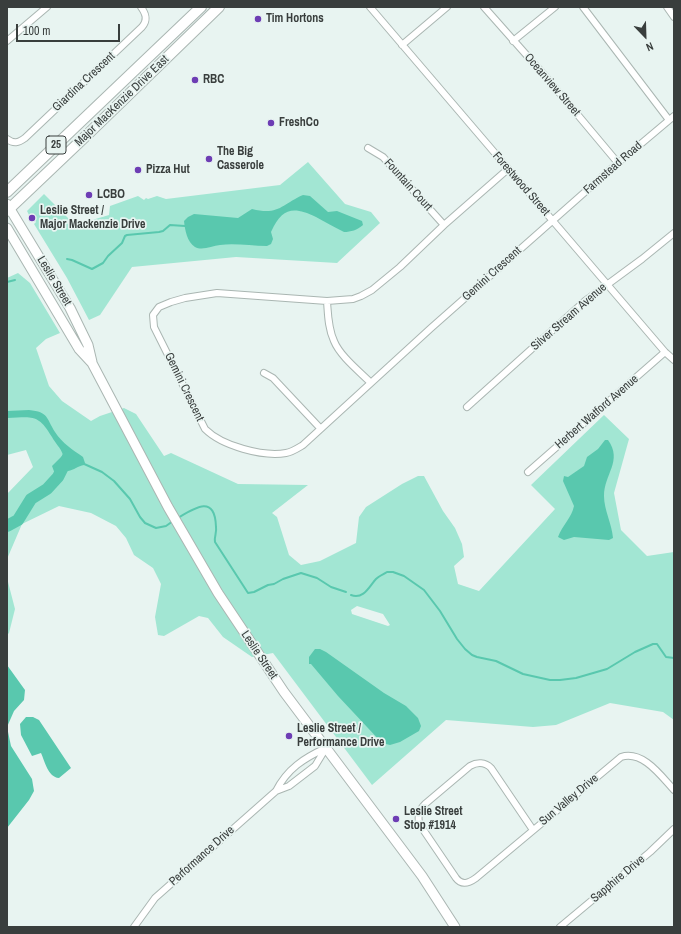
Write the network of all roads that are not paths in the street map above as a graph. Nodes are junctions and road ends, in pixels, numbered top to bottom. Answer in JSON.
{"nodes":[{"id":1,"x":47,"y":7,"type":"edge"},
{"id":2,"x":141,"y":7,"type":"edge"},
{"id":3,"x":201,"y":7,"type":"edge"},
{"id":4,"x":219,"y":7,"type":"edge"},
{"id":5,"x":370,"y":7,"type":"edge"},
{"id":6,"x":447,"y":7,"type":"edge"},
{"id":7,"x":484,"y":7,"type":"edge"},
{"id":8,"x":555,"y":7,"type":"edge"},
{"id":9,"x":583,"y":7,"type":"edge"},
{"id":10,"x":667,"y":7,"type":"edge"},
{"id":11,"x":674,"y":16,"type":"edge"},
{"id":12,"x":7,"y":41,"type":"edge"},
{"id":13,"x":513,"y":41,"type":"junction"},
{"id":14,"x":402,"y":45,"type":"junction"},
{"id":15,"x":149,"y":57,"type":"junction"},
{"id":16,"x":158,"y":67,"type":"junction"},
{"id":17,"x":674,"y":116,"type":"edge"},
{"id":18,"x":669,"y":120,"type":"junction"},
{"id":19,"x":7,"y":139,"type":"edge"},
{"id":20,"x":368,"y":148,"type":"dead end"},
{"id":21,"x":618,"y":163,"type":"junction"},
{"id":22,"x":508,"y":169,"type":"junction"},
{"id":23,"x":7,"y":192,"type":"edge"},
{"id":24,"x":8,"y":207,"type":"edge"},
{"id":25,"x":552,"y":220,"type":"junction"},
{"id":26,"x":444,"y":225,"type":"junction"},
{"id":27,"x":7,"y":228,"type":"edge"},
{"id":28,"x":674,"y":233,"type":"edge"},
{"id":29,"x":608,"y":284,"type":"junction"},
{"id":30,"x":327,"y":301,"type":"junction"},
{"id":31,"x":665,"y":352,"type":"junction"},
{"id":32,"x":674,"y":360,"type":"edge"},
{"id":33,"x":92,"y":363,"type":"junction"},
{"id":34,"x":264,"y":373,"type":"dead end"},
{"id":35,"x":371,"y":383,"type":"junction"},
{"id":36,"x":467,"y":407,"type":"dead end"},
{"id":37,"x":320,"y":428,"type":"junction"},
{"id":38,"x":528,"y":472,"type":"dead end"},
{"id":39,"x":326,"y":748,"type":"junction"},
{"id":40,"x":674,"y":790,"type":"edge"},
{"id":41,"x":276,"y":791,"type":"junction"},
{"id":42,"x":674,"y":829,"type":"edge"},
{"id":43,"x":533,"y":830,"type":"junction"},
{"id":44,"x":134,"y":927,"type":"edge"},
{"id":45,"x":455,"y":927,"type":"edge"},
{"id":46,"x":560,"y":927,"type":"edge"}],
"edges":[{"from":1,"to":12,"type":"street"},
{"from":2,"to":19,"type":"street","name":"Giardina Crescent"},
{"from":3,"to":15,"type":"main road","name":"Major MacKenzie Drive East","number":"25"},
{"from":4,"to":16,"type":"main road","name":"Major MacKenzie Drive East","number":"25"},
{"from":5,"to":14,"type":"street","name":"Forestwood Street"},
{"from":6,"to":14,"type":"street"},
{"from":7,"to":13,"type":"street","name":"Oceanview Street"},
{"from":8,"to":13,"type":"street"},
{"from":9,"to":18,"type":"street"},
{"from":10,"to":11,"type":"street"},
{"from":13,"to":21,"type":"street","name":"Oceanview Street"},
{"from":14,"to":22,"type":"street","name":"Forestwood Street"},
{"from":15,"to":16,"type":"main road"},
{"from":15,"to":23,"type":"main road","name":"Major MacKenzie Drive East","number":"25"},
{"from":16,"to":24,"type":"main road","name":"Major MacKenzie Drive East","number":"25"},
{"from":17,"to":18,"type":"street","name":"Farmstead Road"},
{"from":18,"to":21,"type":"street","name":"Farmstead Road"},
{"from":20,"to":26,"type":"street","name":"Fountain Court"},
{"from":21,"to":25,"type":"street","name":"Farmstead Road"},
{"from":22,"to":25,"type":"street","name":"Forestwood Street"},
{"from":22,"to":26,"type":"street","name":"Gemini Crescent"},
{"from":24,"to":33,"type":"main road","name":"Leslie Street"},
{"from":25,"to":29,"type":"street","name":"Forestwood Street"},
{"from":25,"to":35,"type":"street","name":"Gemini Crescent"},
{"from":26,"to":30,"type":"street","name":"Gemini Crescent"},
{"from":27,"to":33,"type":"main road","name":"Leslie Street"},
{"from":28,"to":29,"type":"street","name":"Silver Stream Avenue"},
{"from":29,"to":31,"type":"street","name":"Forestwood Street"},
{"from":29,"to":36,"type":"street","name":"Silver Stream Avenue"},
{"from":30,"to":35,"type":"street"},
{"from":30,"to":37,"type":"street","name":"Gemini Crescent"},
{"from":31,"to":32,"type":"street","name":"Forestwood Street"},
{"from":31,"to":38,"type":"street","name":"Herbert Watford Avenue"},
{"from":33,"to":39,"type":"main road","name":"Leslie Street"},
{"from":34,"to":37,"type":"street"},
{"from":35,"to":37,"type":"street","name":"Gemini Crescent"},
{"from":39,"to":41,"type":"street","name":"Performance Drive"},
{"from":39,"to":41,"type":"street","name":"Performance Drive"},
{"from":39,"to":45,"type":"main road","name":"Leslie Street"},
{"from":40,"to":43,"type":"street","name":"Sun Valley Drive"},
{"from":41,"to":44,"type":"street","name":"Performance Drive"},
{"from":42,"to":46,"type":"street","name":"Sapphire Drive"},
{"from":43,"to":43,"type":"street","name":"Sun Valley Drive"}]}
